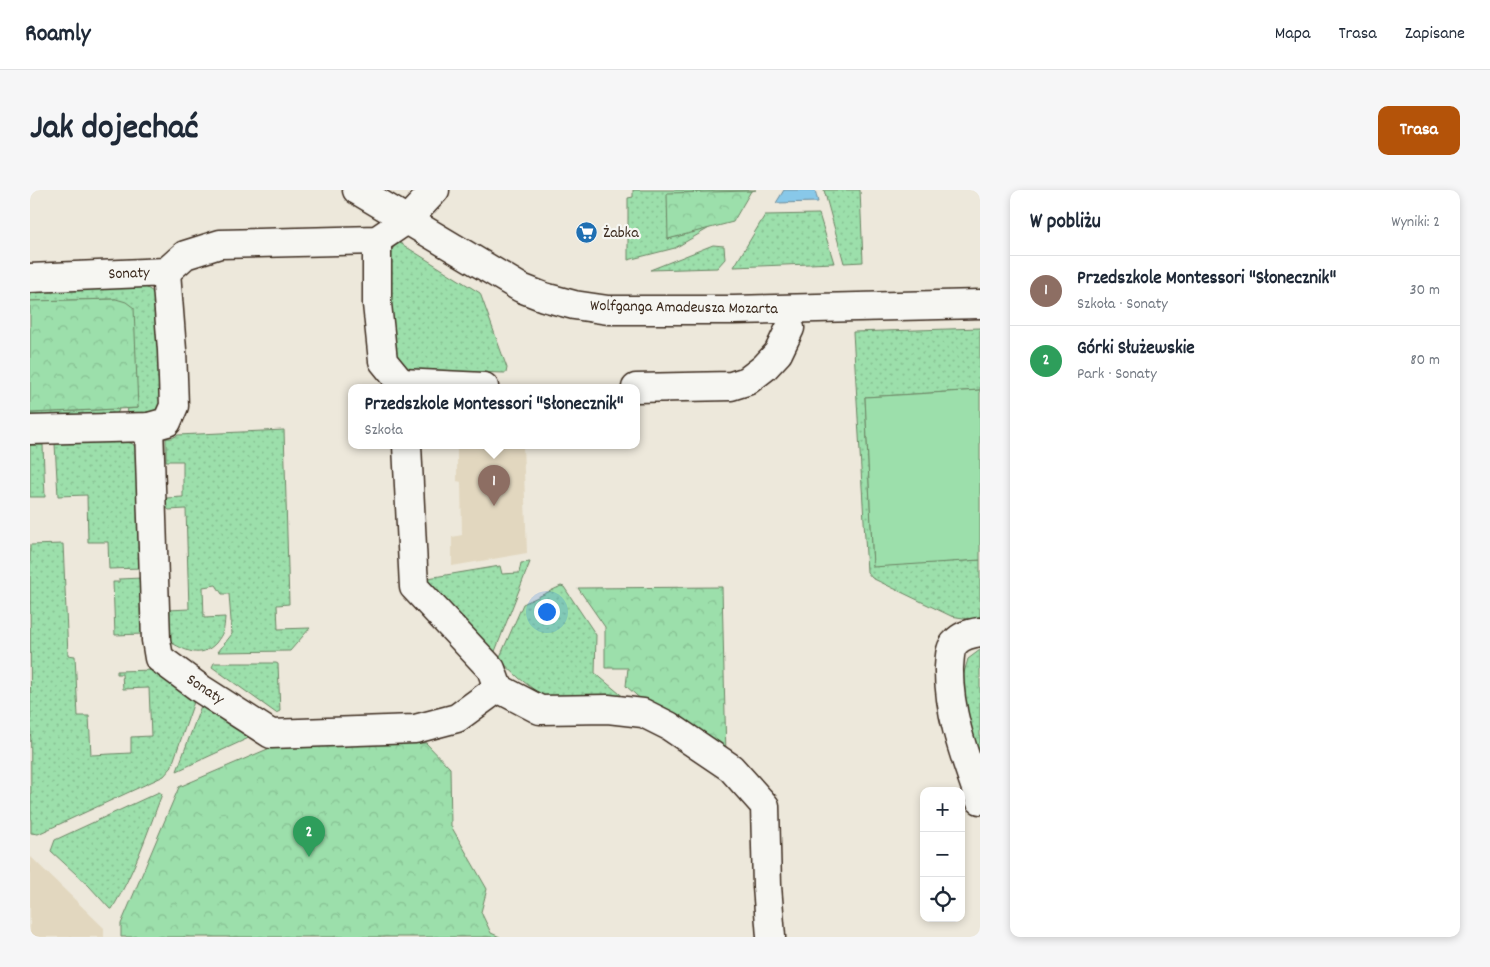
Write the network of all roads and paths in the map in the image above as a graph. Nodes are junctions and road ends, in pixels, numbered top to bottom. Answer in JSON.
{"nodes":[{"id":1,"x":357,"y":190,"type":"edge"},
{"id":2,"x":434,"y":190,"type":"edge"},
{"id":3,"x":408,"y":219,"type":"junction"},
{"id":4,"x":377,"y":240,"type":"junction"},
{"id":5,"x":166,"y":272,"type":"junction"},
{"id":6,"x":30,"y":278,"type":"edge"},
{"id":7,"x":980,"y":304,"type":"edge"},
{"id":8,"x":790,"y":328,"type":"dead end"},
{"id":9,"x":400,"y":384,"type":"edge"},
{"id":10,"x":640,"y":388,"type":"edge"},
{"id":11,"x":149,"y":427,"type":"junction"},
{"id":12,"x":30,"y":430,"type":"edge"},
{"id":13,"x":407,"y":449,"type":"edge"},
{"id":14,"x":980,"y":632,"type":"edge"},
{"id":15,"x":498,"y":688,"type":"junction"},
{"id":16,"x":980,"y":800,"type":"edge"},
{"id":17,"x":771,"y":937,"type":"edge"}],
"edges":[{"from":1,"to":3,"type":"street","name":"Wolfganga Amadeusza Mozarta"},
{"from":2,"to":3,"type":"street"},
{"from":3,"to":4,"type":"street"},
{"from":3,"to":7,"type":"street","name":"Wolfganga Amadeusza Mozarta"},
{"from":4,"to":5,"type":"street"},
{"from":4,"to":9,"type":"street"},
{"from":5,"to":6,"type":"street","name":"Sonaty"},
{"from":5,"to":11,"type":"street","name":"Sonaty"},
{"from":8,"to":10,"type":"street"},
{"from":11,"to":12,"type":"street"},
{"from":11,"to":15,"type":"street","name":"Sonaty"},
{"from":13,"to":15,"type":"street"},
{"from":14,"to":16,"type":"street"},
{"from":15,"to":17,"type":"street"}]}
